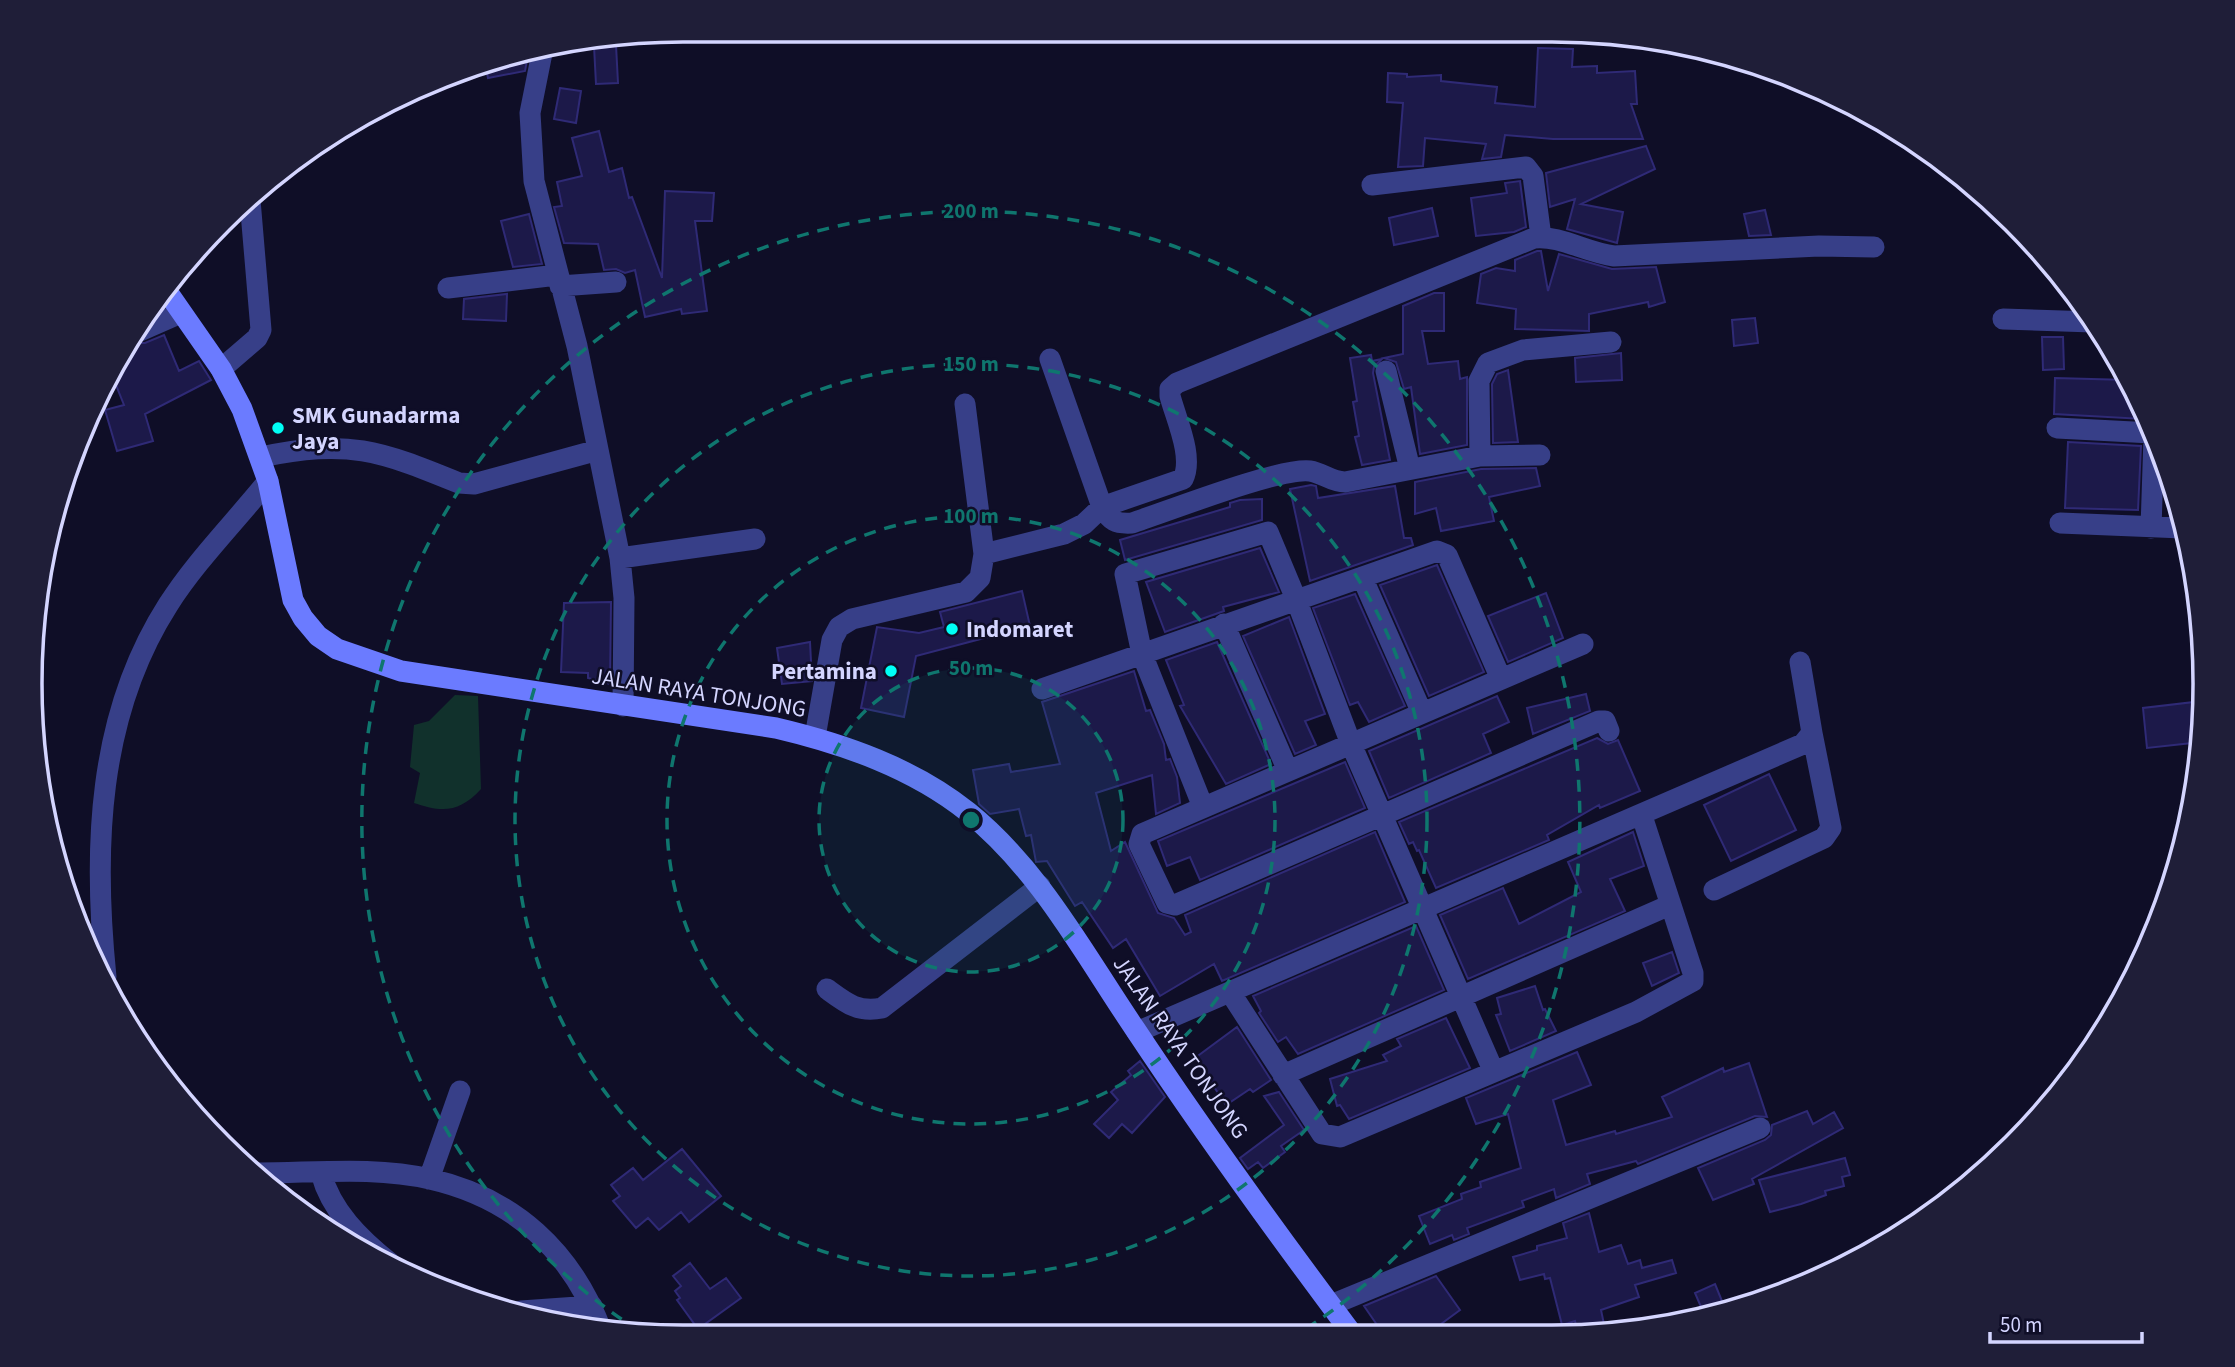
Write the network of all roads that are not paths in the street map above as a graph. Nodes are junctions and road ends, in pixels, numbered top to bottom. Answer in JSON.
{"nodes":[{"id":1,"x":540,"y":58,"type":"edge"},
{"id":2,"x":1372,"y":185,"type":"dead end"},
{"id":3,"x":251,"y":210,"type":"edge"},
{"id":4,"x":1541,"y":237,"type":"junction"},
{"id":5,"x":1874,"y":247,"type":"dead end"},
{"id":6,"x":559,"y":280,"type":"junction"},
{"id":7,"x":616,"y":282,"type":"dead end"},
{"id":8,"x":448,"y":288,"type":"dead end"},
{"id":9,"x":171,"y":298,"type":"edge"},
{"id":10,"x":181,"y":313,"type":"junction"},
{"id":11,"x":2003,"y":319,"type":"dead end"},
{"id":12,"x":2080,"y":321,"type":"edge"},
{"id":13,"x":150,"y":326,"type":"edge"},
{"id":14,"x":1611,"y":342,"type":"dead end"},
{"id":15,"x":1050,"y":359,"type":"dead end"},
{"id":16,"x":221,"y":369,"type":"junction"},
{"id":17,"x":1386,"y":371,"type":"dead end"},
{"id":18,"x":965,"y":404,"type":"dead end"},
{"id":19,"x":2057,"y":428,"type":"dead end"},
{"id":20,"x":2142,"y":434,"type":"edge"},
{"id":21,"x":598,"y":450,"type":"junction"},
{"id":22,"x":1540,"y":455,"type":"dead end"},
{"id":23,"x":1480,"y":456,"type":"junction"},
{"id":24,"x":261,"y":457,"type":"junction"},
{"id":25,"x":2152,"y":460,"type":"edge"},
{"id":26,"x":1410,"y":469,"type":"junction"},
{"id":27,"x":268,"y":481,"type":"junction"},
{"id":28,"x":1102,"y":507,"type":"junction"},
{"id":29,"x":2060,"y":523,"type":"dead end"},
{"id":30,"x":2151,"y":528,"type":"junction"},
{"id":31,"x":2174,"y":528,"type":"edge"},
{"id":32,"x":755,"y":538,"type":"dead end"},
{"id":33,"x":984,"y":554,"type":"junction"},
{"id":34,"x":620,"y":558,"type":"junction"},
{"id":35,"x":1362,"y":577,"type":"junction"},
{"id":36,"x":1296,"y":599,"type":"junction"},
{"id":37,"x":1224,"y":624,"type":"junction"},
{"id":38,"x":1583,"y":644,"type":"dead end"},
{"id":39,"x":1142,"y":654,"type":"junction"},
{"id":40,"x":1800,"y":662,"type":"dead end"},
{"id":41,"x":1501,"y":678,"type":"junction"},
{"id":42,"x":1042,"y":688,"type":"dead end"},
{"id":43,"x":623,"y":706,"type":"junction"},
{"id":44,"x":1422,"y":713,"type":"junction"},
{"id":45,"x":1609,"y":731,"type":"dead end"},
{"id":46,"x":1812,"y":733,"type":"junction"},
{"id":47,"x":816,"y":737,"type":"junction"},
{"id":48,"x":1351,"y":744,"type":"junction"},
{"id":49,"x":1288,"y":771,"type":"junction"},
{"id":50,"x":1203,"y":807,"type":"junction"},
{"id":51,"x":1381,"y":814,"type":"junction"},
{"id":52,"x":1642,"y":816,"type":"junction"},
{"id":53,"x":1040,"y":887,"type":"junction"},
{"id":54,"x":1714,"y":890,"type":"dead end"},
{"id":55,"x":1670,"y":905,"type":"junction"},
{"id":56,"x":1422,"y":908,"type":"junction"},
{"id":57,"x":105,"y":961,"type":"edge"},
{"id":58,"x":827,"y":989,"type":"dead end"},
{"id":59,"x":1230,"y":992,"type":"junction"},
{"id":60,"x":1461,"y":998,"type":"junction"},
{"id":61,"x":1137,"y":1032,"type":"junction"},
{"id":62,"x":1493,"y":1070,"type":"junction"},
{"id":63,"x":1283,"y":1075,"type":"junction"},
{"id":64,"x":460,"y":1091,"type":"dead end"},
{"id":65,"x":1760,"y":1128,"type":"dead end"},
{"id":66,"x":270,"y":1173,"type":"edge"},
{"id":67,"x":321,"y":1173,"type":"junction"},
{"id":68,"x":429,"y":1179,"type":"junction"},
{"id":69,"x":363,"y":1239,"type":"edge"},
{"id":70,"x":592,"y":1306,"type":"junction"},
{"id":71,"x":1331,"y":1306,"type":"junction"},
{"id":72,"x":543,"y":1309,"type":"edge"},
{"id":73,"x":597,"y":1320,"type":"edge"},
{"id":74,"x":1345,"y":1325,"type":"edge"}],
"edges":[{"from":1,"to":6,"type":"street"},
{"from":2,"to":4,"type":"street"},
{"from":3,"to":16,"type":"street"},
{"from":4,"to":5,"type":"street"},
{"from":4,"to":28,"type":"street"},
{"from":6,"to":7,"type":"street"},
{"from":6,"to":8,"type":"street"},
{"from":6,"to":21,"type":"street"},
{"from":9,"to":10,"type":"main road","name":"JALAN RAYA TONJONG"},
{"from":10,"to":13,"type":"street"},
{"from":10,"to":16,"type":"main road","name":"JALAN RAYA TONJONG"},
{"from":11,"to":12,"type":"street"},
{"from":14,"to":23,"type":"street"},
{"from":15,"to":28,"type":"street"},
{"from":16,"to":24,"type":"main road","name":"JALAN RAYA TONJONG"},
{"from":17,"to":26,"type":"street"},
{"from":18,"to":33,"type":"street"},
{"from":19,"to":20,"type":"street"},
{"from":21,"to":24,"type":"street"},
{"from":21,"to":34,"type":"street"},
{"from":22,"to":23,"type":"street"},
{"from":23,"to":26,"type":"street"},
{"from":24,"to":27,"type":"main road","name":"JALAN RAYA TONJONG"},
{"from":25,"to":30,"type":"street"},
{"from":26,"to":28,"type":"street"},
{"from":27,"to":43,"type":"main road","name":"JALAN RAYA TONJONG"},
{"from":27,"to":57,"type":"street"},
{"from":28,"to":33,"type":"street"},
{"from":29,"to":30,"type":"street"},
{"from":30,"to":31,"type":"street"},
{"from":32,"to":34,"type":"street"},
{"from":33,"to":47,"type":"street"},
{"from":34,"to":43,"type":"street"},
{"from":35,"to":36,"type":"street"},
{"from":35,"to":41,"type":"street"},
{"from":35,"to":44,"type":"street"},
{"from":36,"to":37,"type":"street"},
{"from":36,"to":39,"type":"street"},
{"from":36,"to":48,"type":"street"},
{"from":37,"to":39,"type":"street"},
{"from":37,"to":49,"type":"street"},
{"from":38,"to":41,"type":"street"},
{"from":39,"to":42,"type":"street"},
{"from":39,"to":50,"type":"street"},
{"from":40,"to":46,"type":"street"},
{"from":41,"to":44,"type":"street"},
{"from":43,"to":47,"type":"main road","name":"JALAN RAYA TONJONG"},
{"from":44,"to":48,"type":"street"},
{"from":45,"to":51,"type":"street"},
{"from":46,"to":52,"type":"street"},
{"from":46,"to":54,"type":"street"},
{"from":47,"to":53,"type":"main road","name":"JALAN RAYA TONJONG"},
{"from":48,"to":49,"type":"street"},
{"from":48,"to":51,"type":"street"},
{"from":49,"to":50,"type":"street"},
{"from":50,"to":51,"type":"street"},
{"from":51,"to":56,"type":"street"},
{"from":52,"to":55,"type":"street"},
{"from":52,"to":56,"type":"street"},
{"from":53,"to":58,"type":"street"},
{"from":53,"to":61,"type":"main road","name":"JALAN RAYA TONJONG"},
{"from":55,"to":60,"type":"street"},
{"from":55,"to":62,"type":"street"},
{"from":56,"to":59,"type":"street"},
{"from":56,"to":60,"type":"street"},
{"from":59,"to":61,"type":"street"},
{"from":59,"to":63,"type":"street"},
{"from":60,"to":62,"type":"street"},
{"from":60,"to":63,"type":"street"},
{"from":61,"to":71,"type":"main road","name":"JALAN RAYA TONJONG"},
{"from":62,"to":63,"type":"street"},
{"from":64,"to":68,"type":"street"},
{"from":65,"to":71,"type":"street"},
{"from":66,"to":67,"type":"street"},
{"from":67,"to":68,"type":"street"},
{"from":67,"to":69,"type":"street"},
{"from":68,"to":70,"type":"street"},
{"from":70,"to":72,"type":"street"},
{"from":70,"to":73,"type":"street"},
{"from":71,"to":74,"type":"main road","name":"JALAN RAYA TONJONG"}]}
